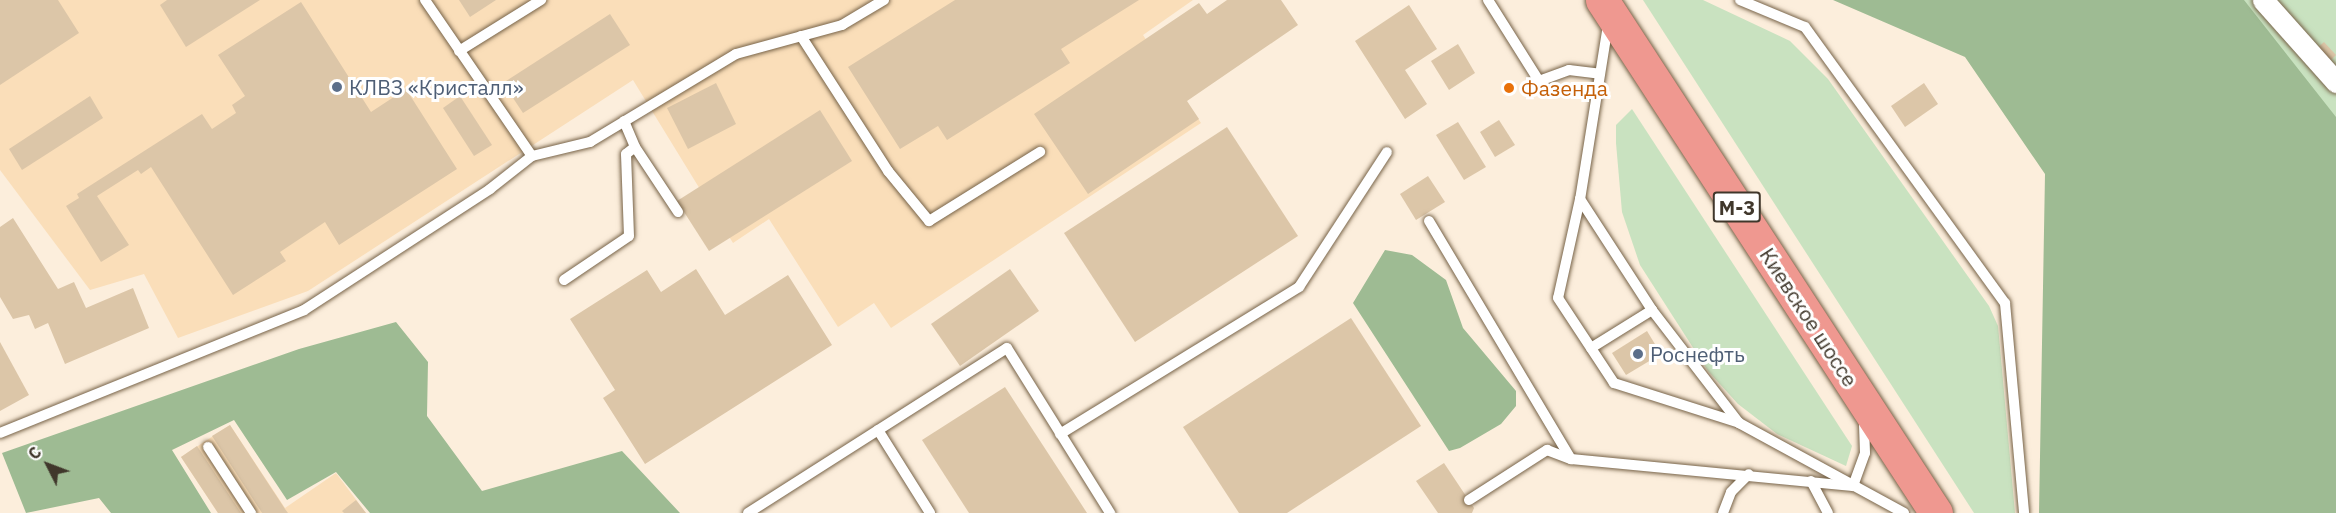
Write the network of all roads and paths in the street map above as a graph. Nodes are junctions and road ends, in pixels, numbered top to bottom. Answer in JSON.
{"nodes":[{"id":1,"x":425,"y":0,"type":"edge"},
{"id":2,"x":541,"y":0,"type":"edge"},
{"id":3,"x":884,"y":0,"type":"edge"},
{"id":4,"x":1488,"y":0,"type":"edge"},
{"id":5,"x":1740,"y":0,"type":"edge"},
{"id":6,"x":2263,"y":0,"type":"edge"},
{"id":7,"x":1606,"y":7,"type":"edge"},
{"id":8,"x":801,"y":36,"type":"junction"},
{"id":9,"x":459,"y":51,"type":"junction"},
{"id":10,"x":1600,"y":74,"type":"junction"},
{"id":11,"x":2336,"y":82,"type":"edge"},
{"id":12,"x":624,"y":121,"type":"junction"},
{"id":13,"x":635,"y":147,"type":"junction"},
{"id":14,"x":1040,"y":152,"type":"dead end"},
{"id":15,"x":1387,"y":152,"type":"dead end"},
{"id":16,"x":532,"y":156,"type":"junction"},
{"id":17,"x":1580,"y":199,"type":"junction"},
{"id":18,"x":678,"y":212,"type":"dead end"},
{"id":19,"x":1429,"y":221,"type":"dead end"},
{"id":20,"x":564,"y":280,"type":"dead end"},
{"id":21,"x":1652,"y":310,"type":"junction"},
{"id":22,"x":1591,"y":348,"type":"junction"},
{"id":23,"x":1863,"y":400,"type":"junction"},
{"id":24,"x":1739,"y":423,"type":"junction"},
{"id":25,"x":878,"y":430,"type":"junction"},
{"id":26,"x":0,"y":433,"type":"edge"},
{"id":27,"x":1060,"y":434,"type":"junction"},
{"id":28,"x":208,"y":447,"type":"dead end"},
{"id":29,"x":1571,"y":459,"type":"junction"},
{"id":30,"x":1749,"y":474,"type":"junction"},
{"id":31,"x":1811,"y":481,"type":"junction"},
{"id":32,"x":1853,"y":486,"type":"junction"},
{"id":33,"x":1469,"y":500,"type":"dead end"},
{"id":34,"x":251,"y":513,"type":"edge"},
{"id":35,"x":748,"y":513,"type":"edge"},
{"id":36,"x":930,"y":513,"type":"edge"},
{"id":37,"x":1110,"y":513,"type":"edge"},
{"id":38,"x":1723,"y":513,"type":"edge"},
{"id":39,"x":1828,"y":513,"type":"edge"},
{"id":40,"x":1904,"y":513,"type":"edge"},
{"id":41,"x":1936,"y":513,"type":"edge"},
{"id":42,"x":2024,"y":513,"type":"edge"}],
"edges":[{"from":1,"to":9,"type":"lane"},
{"from":2,"to":9,"type":"lane"},
{"from":3,"to":8,"type":"lane"},
{"from":4,"to":10,"type":"lane"},
{"from":5,"to":42,"type":"lane"},
{"from":6,"to":11,"type":"street"},
{"from":7,"to":10,"type":"lane"},
{"from":7,"to":23,"type":"highway","name":"Киевское шоссе","number":"М-3"},
{"from":8,"to":12,"type":"lane"},
{"from":8,"to":14,"type":"lane"},
{"from":9,"to":16,"type":"lane"},
{"from":10,"to":17,"type":"lane"},
{"from":12,"to":13,"type":"lane"},
{"from":12,"to":16,"type":"lane"},
{"from":13,"to":18,"type":"lane"},
{"from":13,"to":20,"type":"lane"},
{"from":15,"to":27,"type":"lane"},
{"from":16,"to":26,"type":"lane"},
{"from":17,"to":21,"type":"lane"},
{"from":17,"to":22,"type":"lane"},
{"from":19,"to":29,"type":"lane"},
{"from":21,"to":22,"type":"lane"},
{"from":21,"to":24,"type":"lane"},
{"from":22,"to":24,"type":"lane"},
{"from":23,"to":32,"type":"lane"},
{"from":23,"to":41,"type":"highway","name":"Киевское шоссе","number":"М-3"},
{"from":24,"to":32,"type":"lane"},
{"from":25,"to":27,"type":"lane"},
{"from":25,"to":35,"type":"lane"},
{"from":25,"to":36,"type":"lane"},
{"from":27,"to":37,"type":"lane"},
{"from":28,"to":34,"type":"lane"},
{"from":29,"to":30,"type":"lane"},
{"from":29,"to":33,"type":"lane"},
{"from":30,"to":31,"type":"lane"},
{"from":30,"to":38,"type":"lane"},
{"from":31,"to":32,"type":"lane"},
{"from":31,"to":39,"type":"lane"},
{"from":32,"to":40,"type":"lane"}]}
